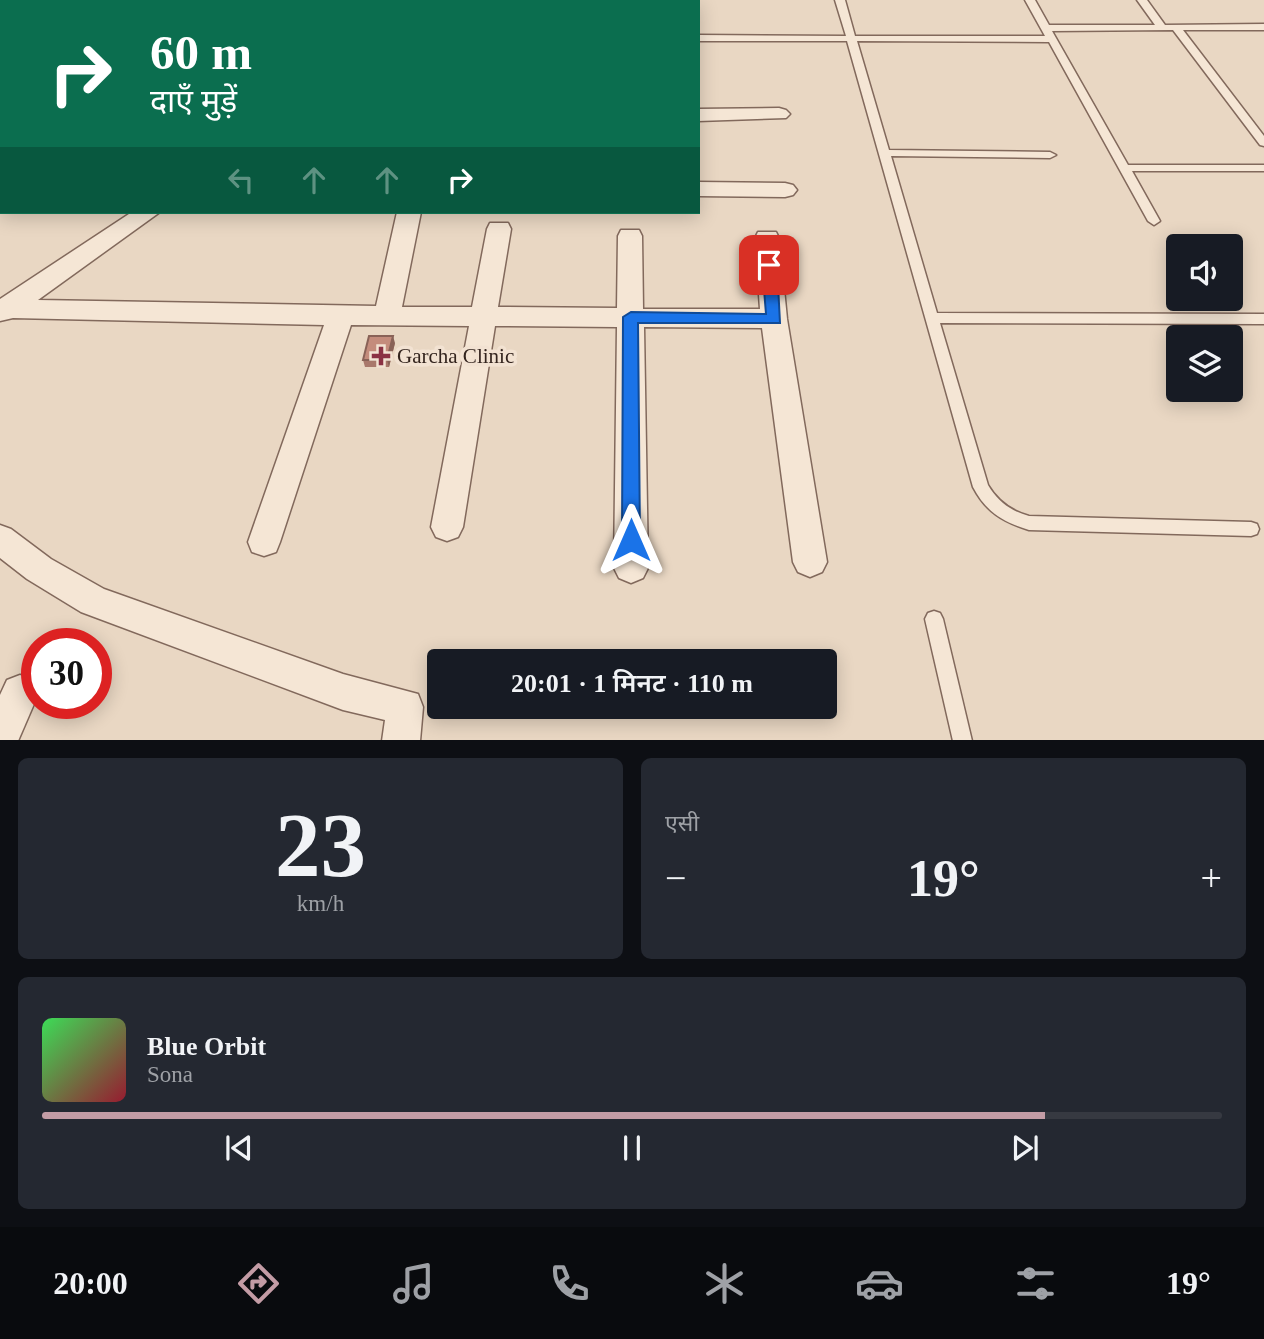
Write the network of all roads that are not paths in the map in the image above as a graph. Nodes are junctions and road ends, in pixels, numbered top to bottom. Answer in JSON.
{"nodes":[{"id":1,"x":840,"y":0,"type":"edge"},
{"id":2,"x":1030,"y":0,"type":"edge"},
{"id":3,"x":1142,"y":0,"type":"edge"},
{"id":4,"x":1264,"y":27,"type":"edge"},
{"id":5,"x":1163,"y":29,"type":"junction"},
{"id":6,"x":1177,"y":29,"type":"junction"},
{"id":7,"x":1048,"y":33,"type":"junction"},
{"id":8,"x":700,"y":38,"type":"edge"},
{"id":9,"x":850,"y":38,"type":"junction"},
{"id":10,"x":779,"y":114,"type":"dead end"},
{"id":11,"x":700,"y":115,"type":"edge"},
{"id":12,"x":1264,"y":143,"type":"edge"},
{"id":13,"x":886,"y":153,"type":"junction"},
{"id":14,"x":1050,"y":155,"type":"dead end"},
{"id":15,"x":1125,"y":168,"type":"junction"},
{"id":16,"x":1264,"y":169,"type":"edge"},
{"id":17,"x":700,"y":190,"type":"edge"},
{"id":18,"x":785,"y":190,"type":"dead end"},
{"id":19,"x":145,"y":214,"type":"edge"},
{"id":20,"x":409,"y":214,"type":"edge"},
{"id":21,"x":1154,"y":221,"type":"dead end"},
{"id":22,"x":499,"y":229,"type":"dead end"},
{"id":23,"x":630,"y":236,"type":"dead end"},
{"id":24,"x":767,"y":238,"type":"dead end"},
{"id":25,"x":3,"y":310,"type":"edge"},
{"id":26,"x":341,"y":314,"type":"junction"},
{"id":27,"x":387,"y":315,"type":"junction"},
{"id":28,"x":484,"y":316,"type":"junction"},
{"id":29,"x":631,"y":317,"type":"junction"},
{"id":30,"x":931,"y":318,"type":"junction"},
{"id":31,"x":774,"y":319,"type":"junction"},
{"id":32,"x":1264,"y":320,"type":"edge"},
{"id":33,"x":447,"y":527,"type":"dead end"},
{"id":34,"x":1251,"y":529,"type":"dead end"},
{"id":35,"x":0,"y":539,"type":"edge"},
{"id":36,"x":264,"y":542,"type":"dead end"},
{"id":37,"x":810,"y":562,"type":"dead end"},
{"id":38,"x":631,"y":568,"type":"dead end"},
{"id":39,"x":934,"y":619,"type":"dead end"},
{"id":40,"x":20,"y":693,"type":"dead end"},
{"id":41,"x":0,"y":737,"type":"edge"},
{"id":42,"x":401,"y":740,"type":"edge"},
{"id":43,"x":963,"y":740,"type":"edge"}],
"edges":[{"from":1,"to":9,"type":"lane"},
{"from":2,"to":7,"type":"lane"},
{"from":3,"to":5,"type":"lane"},
{"from":4,"to":6,"type":"lane"},
{"from":5,"to":6,"type":"lane"},
{"from":5,"to":7,"type":"lane"},
{"from":6,"to":12,"type":"lane"},
{"from":7,"to":9,"type":"lane"},
{"from":7,"to":15,"type":"lane"},
{"from":8,"to":9,"type":"lane"},
{"from":9,"to":13,"type":"lane"},
{"from":10,"to":11,"type":"street"},
{"from":13,"to":14,"type":"lane"},
{"from":13,"to":30,"type":"lane"},
{"from":15,"to":16,"type":"lane"},
{"from":15,"to":21,"type":"lane"},
{"from":17,"to":18,"type":"street"},
{"from":19,"to":25,"type":"street"},
{"from":20,"to":27,"type":"street"},
{"from":22,"to":28,"type":"street"},
{"from":23,"to":29,"type":"street"},
{"from":24,"to":31,"type":"street"},
{"from":25,"to":26,"type":"street"},
{"from":26,"to":27,"type":"street"},
{"from":26,"to":36,"type":"street"},
{"from":27,"to":28,"type":"street"},
{"from":28,"to":29,"type":"street"},
{"from":28,"to":33,"type":"street"},
{"from":29,"to":31,"type":"street"},
{"from":29,"to":38,"type":"street"},
{"from":30,"to":32,"type":"lane"},
{"from":30,"to":34,"type":"lane"},
{"from":31,"to":37,"type":"street"},
{"from":35,"to":42,"type":"street"},
{"from":39,"to":43,"type":"lane"},
{"from":40,"to":41,"type":"street"}]}
